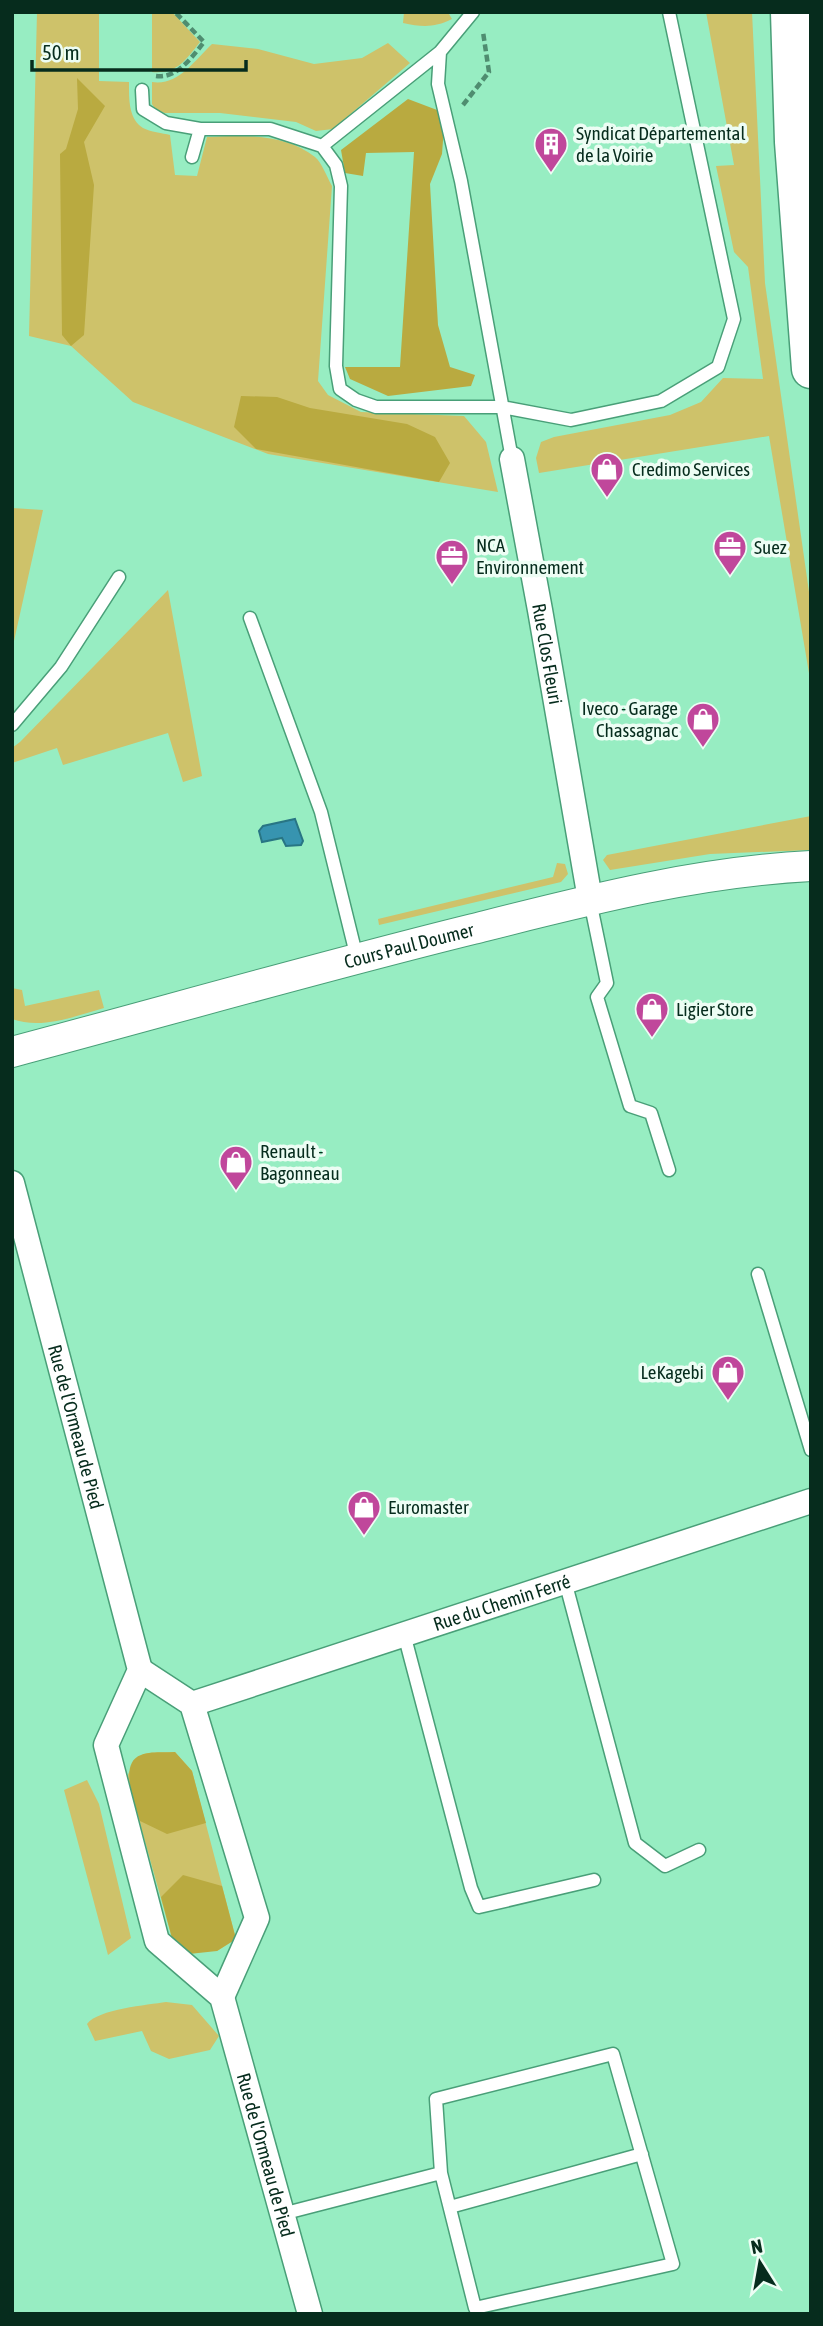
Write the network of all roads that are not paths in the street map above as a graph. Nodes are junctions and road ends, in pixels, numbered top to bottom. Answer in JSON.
{"nodes":[{"id":1,"x":669,"y":12,"type":"edge"},
{"id":2,"x":790,"y":12,"type":"edge"},
{"id":3,"x":472,"y":15,"type":"edge"},
{"id":4,"x":440,"y":52,"type":"junction"},
{"id":5,"x":142,"y":90,"type":"dead end"},
{"id":6,"x":200,"y":129,"type":"junction"},
{"id":7,"x":322,"y":146,"type":"junction"},
{"id":8,"x":192,"y":157,"type":"dead end"},
{"id":9,"x":811,"y":369,"type":"edge"},
{"id":10,"x":502,"y":407,"type":"junction"},
{"id":11,"x":512,"y":460,"type":"joint"},
{"id":12,"x":119,"y":577,"type":"dead end"},
{"id":13,"x":250,"y":618,"type":"dead end"},
{"id":14,"x":12,"y":725,"type":"edge"},
{"id":15,"x":811,"y":866,"type":"edge"},
{"id":16,"x":590,"y":900,"type":"junction"},
{"id":17,"x":357,"y":958,"type":"junction"},
{"id":18,"x":12,"y":1052,"type":"edge"},
{"id":19,"x":669,"y":1170,"type":"dead end"},
{"id":20,"x":12,"y":1183,"type":"edge"},
{"id":21,"x":758,"y":1274,"type":"dead end"},
{"id":22,"x":811,"y":1450,"type":"edge"},
{"id":23,"x":811,"y":1501,"type":"edge"},
{"id":24,"x":565,"y":1581,"type":"junction"},
{"id":25,"x":404,"y":1634,"type":"junction"},
{"id":26,"x":140,"y":1670,"type":"junction"},
{"id":27,"x":192,"y":1704,"type":"junction"},
{"id":28,"x":699,"y":1850,"type":"dead end"},
{"id":29,"x":594,"y":1880,"type":"dead end"},
{"id":30,"x":222,"y":1997,"type":"junction"},
{"id":31,"x":642,"y":2154,"type":"junction"},
{"id":32,"x":441,"y":2174,"type":"junction"},
{"id":33,"x":450,"y":2207,"type":"junction"},
{"id":34,"x":282,"y":2214,"type":"junction"},
{"id":35,"x":310,"y":2314,"type":"edge"}],
"edges":[{"from":1,"to":10,"type":"lane"},
{"from":2,"to":9,"type":"main road"},
{"from":3,"to":4,"type":"lane"},
{"from":4,"to":7,"type":"lane"},
{"from":4,"to":10,"type":"lane","name":"Rue Clos Fleuri"},
{"from":5,"to":6,"type":"lane"},
{"from":6,"to":7,"type":"lane"},
{"from":6,"to":8,"type":"lane"},
{"from":7,"to":10,"type":"lane"},
{"from":10,"to":11,"type":"lane","name":"Rue Clos Fleuri"},
{"from":11,"to":16,"type":"street","name":"Rue Clos Fleuri"},
{"from":12,"to":14,"type":"lane"},
{"from":13,"to":17,"type":"lane"},
{"from":15,"to":16,"type":"street","name":"Cours Paul Doumer"},
{"from":16,"to":17,"type":"street","name":"Cours Paul Doumer"},
{"from":16,"to":19,"type":"lane"},
{"from":17,"to":18,"type":"street","name":"Cours Paul Doumer"},
{"from":20,"to":26,"type":"street","name":"Rue de l'Ormeau de Pied"},
{"from":21,"to":22,"type":"lane"},
{"from":23,"to":24,"type":"street","name":"Rue du Chemin Ferré"},
{"from":24,"to":25,"type":"street","name":"Rue du Chemin Ferré"},
{"from":24,"to":28,"type":"lane"},
{"from":25,"to":27,"type":"street","name":"Rue du Chemin Ferré"},
{"from":25,"to":29,"type":"lane"},
{"from":26,"to":27,"type":"street"},
{"from":26,"to":30,"type":"street"},
{"from":27,"to":30,"type":"street"},
{"from":30,"to":34,"type":"street","name":"Rue de l'Ormeau de Pied"},
{"from":31,"to":32,"type":"lane"},
{"from":31,"to":33,"type":"lane"},
{"from":31,"to":33,"type":"lane"},
{"from":32,"to":33,"type":"lane"},
{"from":32,"to":34,"type":"lane"},
{"from":34,"to":35,"type":"street","name":"Rue de l'Ormeau de Pied"}]}
